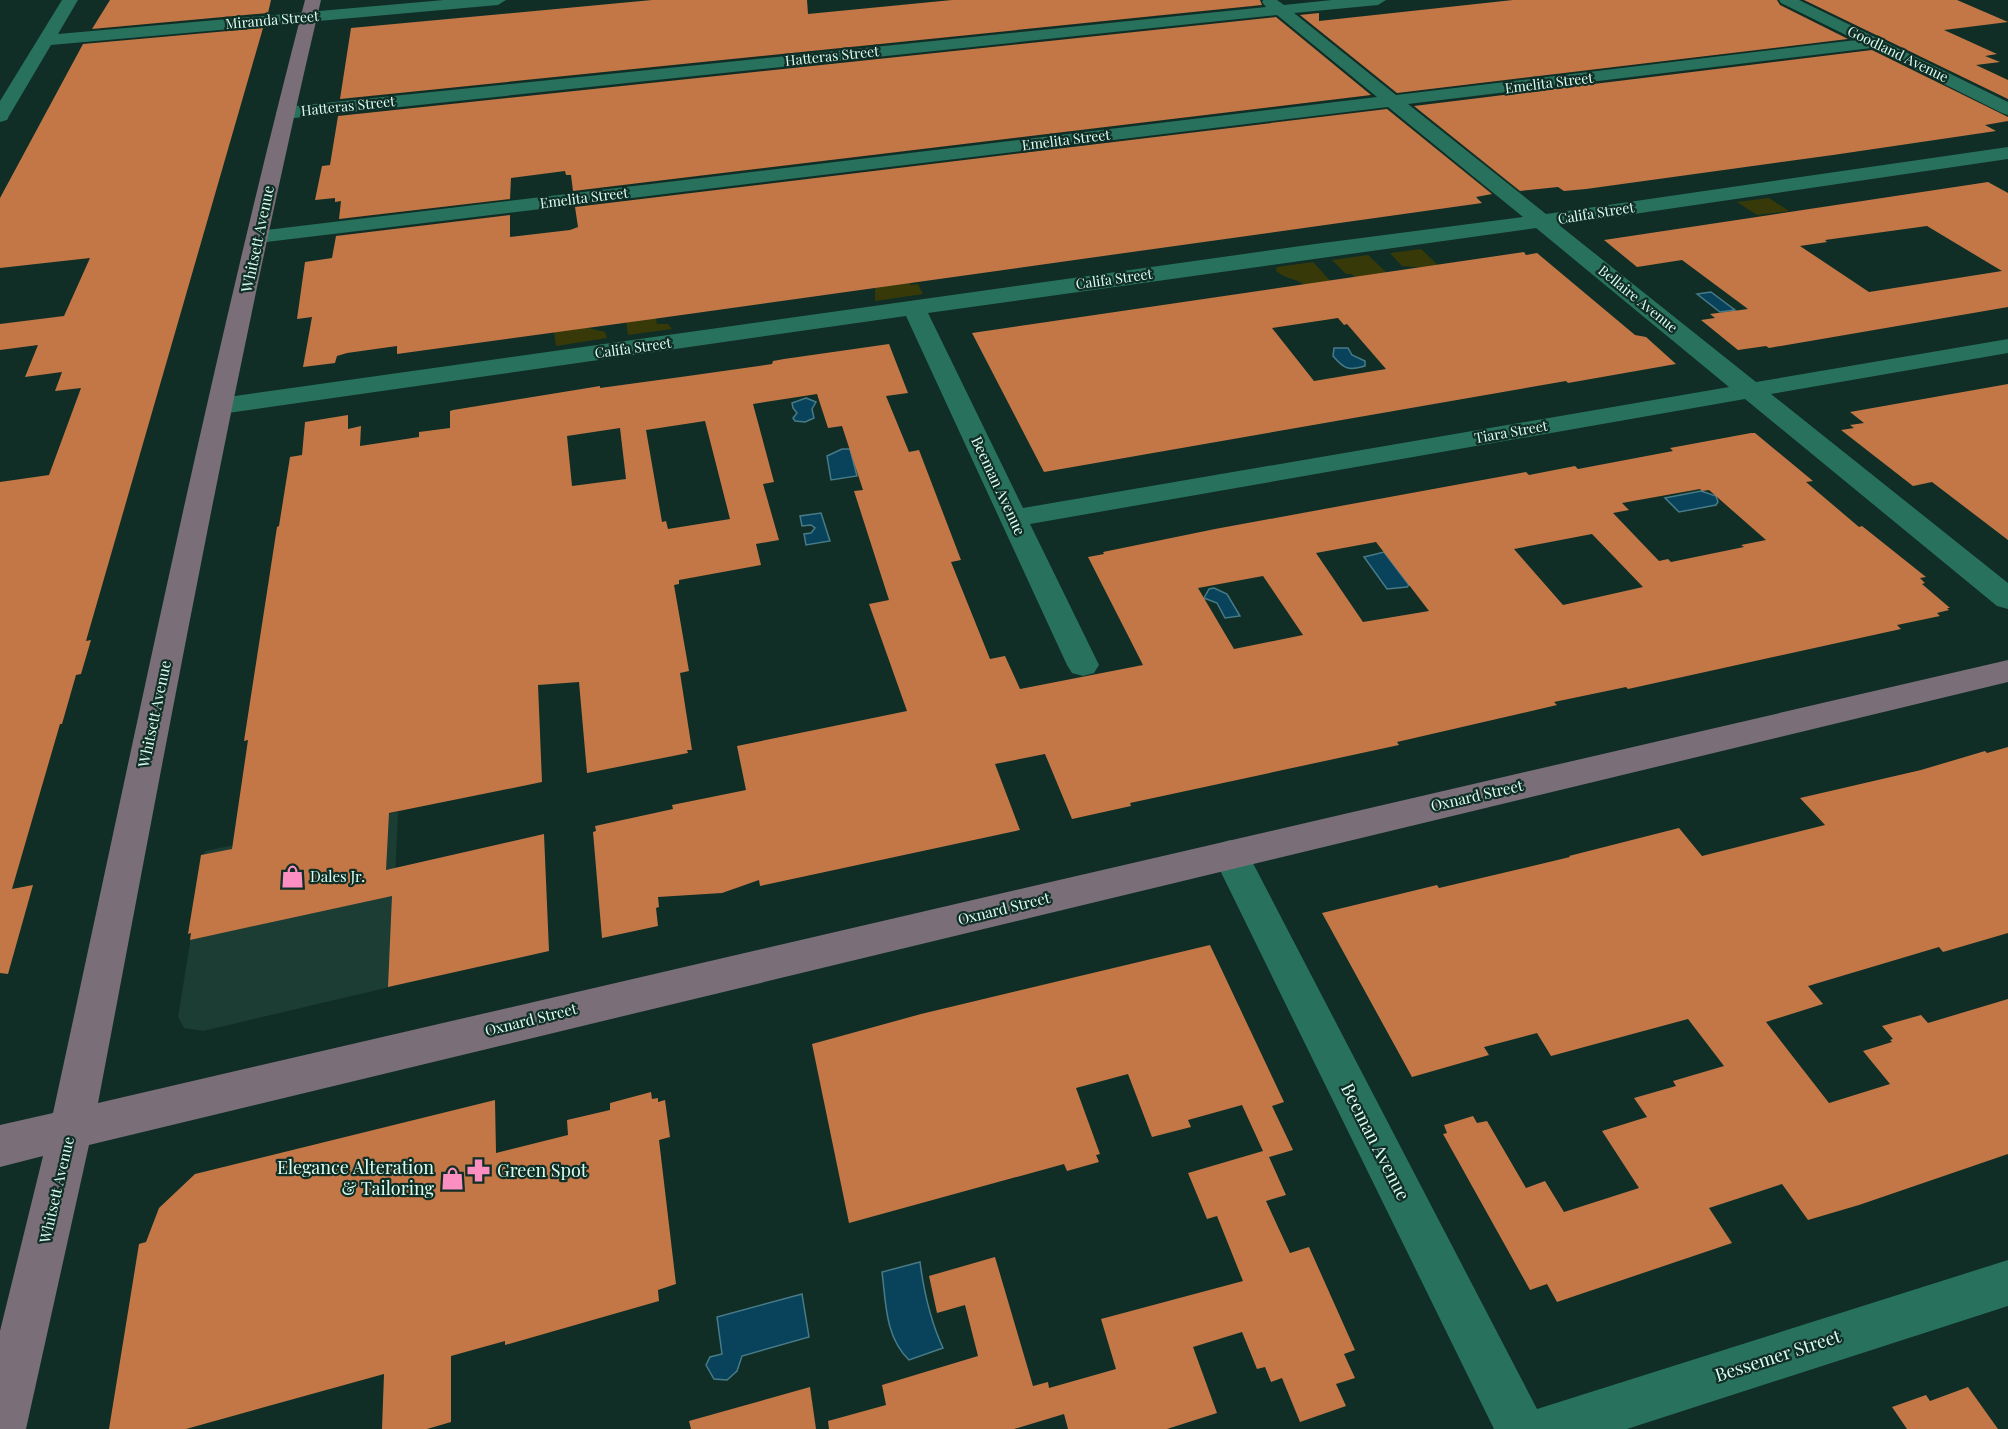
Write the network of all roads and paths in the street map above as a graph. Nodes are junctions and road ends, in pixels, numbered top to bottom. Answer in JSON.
{"nodes":[{"id":1,"x":70,"y":0,"type":"edge"},
{"id":2,"x":498,"y":0,"type":"edge"},
{"id":3,"x":1378,"y":0,"type":"edge"},
{"id":4,"x":1787,"y":0,"type":"edge"},
{"id":5,"x":1273,"y":5,"type":"edge"},
{"id":6,"x":311,"y":9,"type":"edge"},
{"id":7,"x":47,"y":40,"type":"junction"},
{"id":8,"x":1875,"y":43,"type":"junction"},
{"id":9,"x":1392,"y":101,"type":"junction"},
{"id":10,"x":2008,"y":108,"type":"edge"},
{"id":11,"x":285,"y":113,"type":"junction"},
{"id":12,"x":0,"y":116,"type":"edge"},
{"id":13,"x":2008,"y":153,"type":"edge"},
{"id":14,"x":1542,"y":221,"type":"junction"},
{"id":15,"x":258,"y":237,"type":"junction"},
{"id":16,"x":914,"y":308,"type":"junction"},
{"id":17,"x":2008,"y":346,"type":"edge"},
{"id":18,"x":1751,"y":392,"type":"junction"},
{"id":19,"x":221,"y":406,"type":"junction"},
{"id":20,"x":1013,"y":518,"type":"junction"},
{"id":21,"x":2008,"y":599,"type":"edge"},
{"id":22,"x":1083,"y":665,"type":"dead end"},
{"id":23,"x":2008,"y":671,"type":"edge"},
{"id":24,"x":1230,"y":854,"type":"junction"},
{"id":25,"x":70,"y":1131,"type":"junction"},
{"id":26,"x":0,"y":1146,"type":"edge"},
{"id":27,"x":2008,"y":1282,"type":"edge"},
{"id":28,"x":1,"y":1429,"type":"edge"},
{"id":29,"x":1521,"y":1429,"type":"edge"},
{"id":30,"x":1549,"y":1429,"type":"edge"}],
"edges":[{"from":1,"to":7,"type":"street"},
{"from":2,"to":6,"type":"street","name":"Miranda Street"},
{"from":3,"to":5,"type":"street","name":"Hatteras Street"},
{"from":4,"to":8,"type":"street","name":"Goodland Avenue"},
{"from":5,"to":9,"type":"street","name":"Bellaire Avenue"},
{"from":5,"to":11,"type":"street","name":"Hatteras Street"},
{"from":6,"to":7,"type":"street","name":"Miranda Street"},
{"from":6,"to":11,"type":"main road","name":"Whitsett Avenue"},
{"from":7,"to":12,"type":"street"},
{"from":8,"to":9,"type":"street","name":"Emelita Street"},
{"from":8,"to":10,"type":"street","name":"Goodland Avenue"},
{"from":9,"to":14,"type":"street","name":"Bellaire Avenue"},
{"from":9,"to":15,"type":"street","name":"Emelita Street"},
{"from":11,"to":15,"type":"main road","name":"Whitsett Avenue"},
{"from":13,"to":14,"type":"street","name":"Califa Street"},
{"from":14,"to":16,"type":"street","name":"Califa Street"},
{"from":14,"to":18,"type":"street","name":"Bellaire Avenue"},
{"from":15,"to":19,"type":"main road","name":"Whitsett Avenue"},
{"from":16,"to":19,"type":"street","name":"Califa Street"},
{"from":16,"to":20,"type":"street","name":"Beeman Avenue"},
{"from":17,"to":18,"type":"street","name":"Tiara Street"},
{"from":18,"to":20,"type":"street","name":"Tiara Street"},
{"from":18,"to":21,"type":"street","name":"Bellaire Avenue"},
{"from":19,"to":25,"type":"main road","name":"Whitsett Avenue"},
{"from":20,"to":22,"type":"street","name":"Beeman Avenue"},
{"from":23,"to":24,"type":"main road","name":"Oxnard Street"},
{"from":24,"to":25,"type":"main road","name":"Oxnard Street"},
{"from":24,"to":29,"type":"street","name":"Beeman Avenue"},
{"from":25,"to":26,"type":"main road","name":"Oxnard Street"},
{"from":25,"to":28,"type":"main road","name":"Whitsett Avenue"},
{"from":27,"to":30,"type":"street","name":"Bessemer Street"}]}
